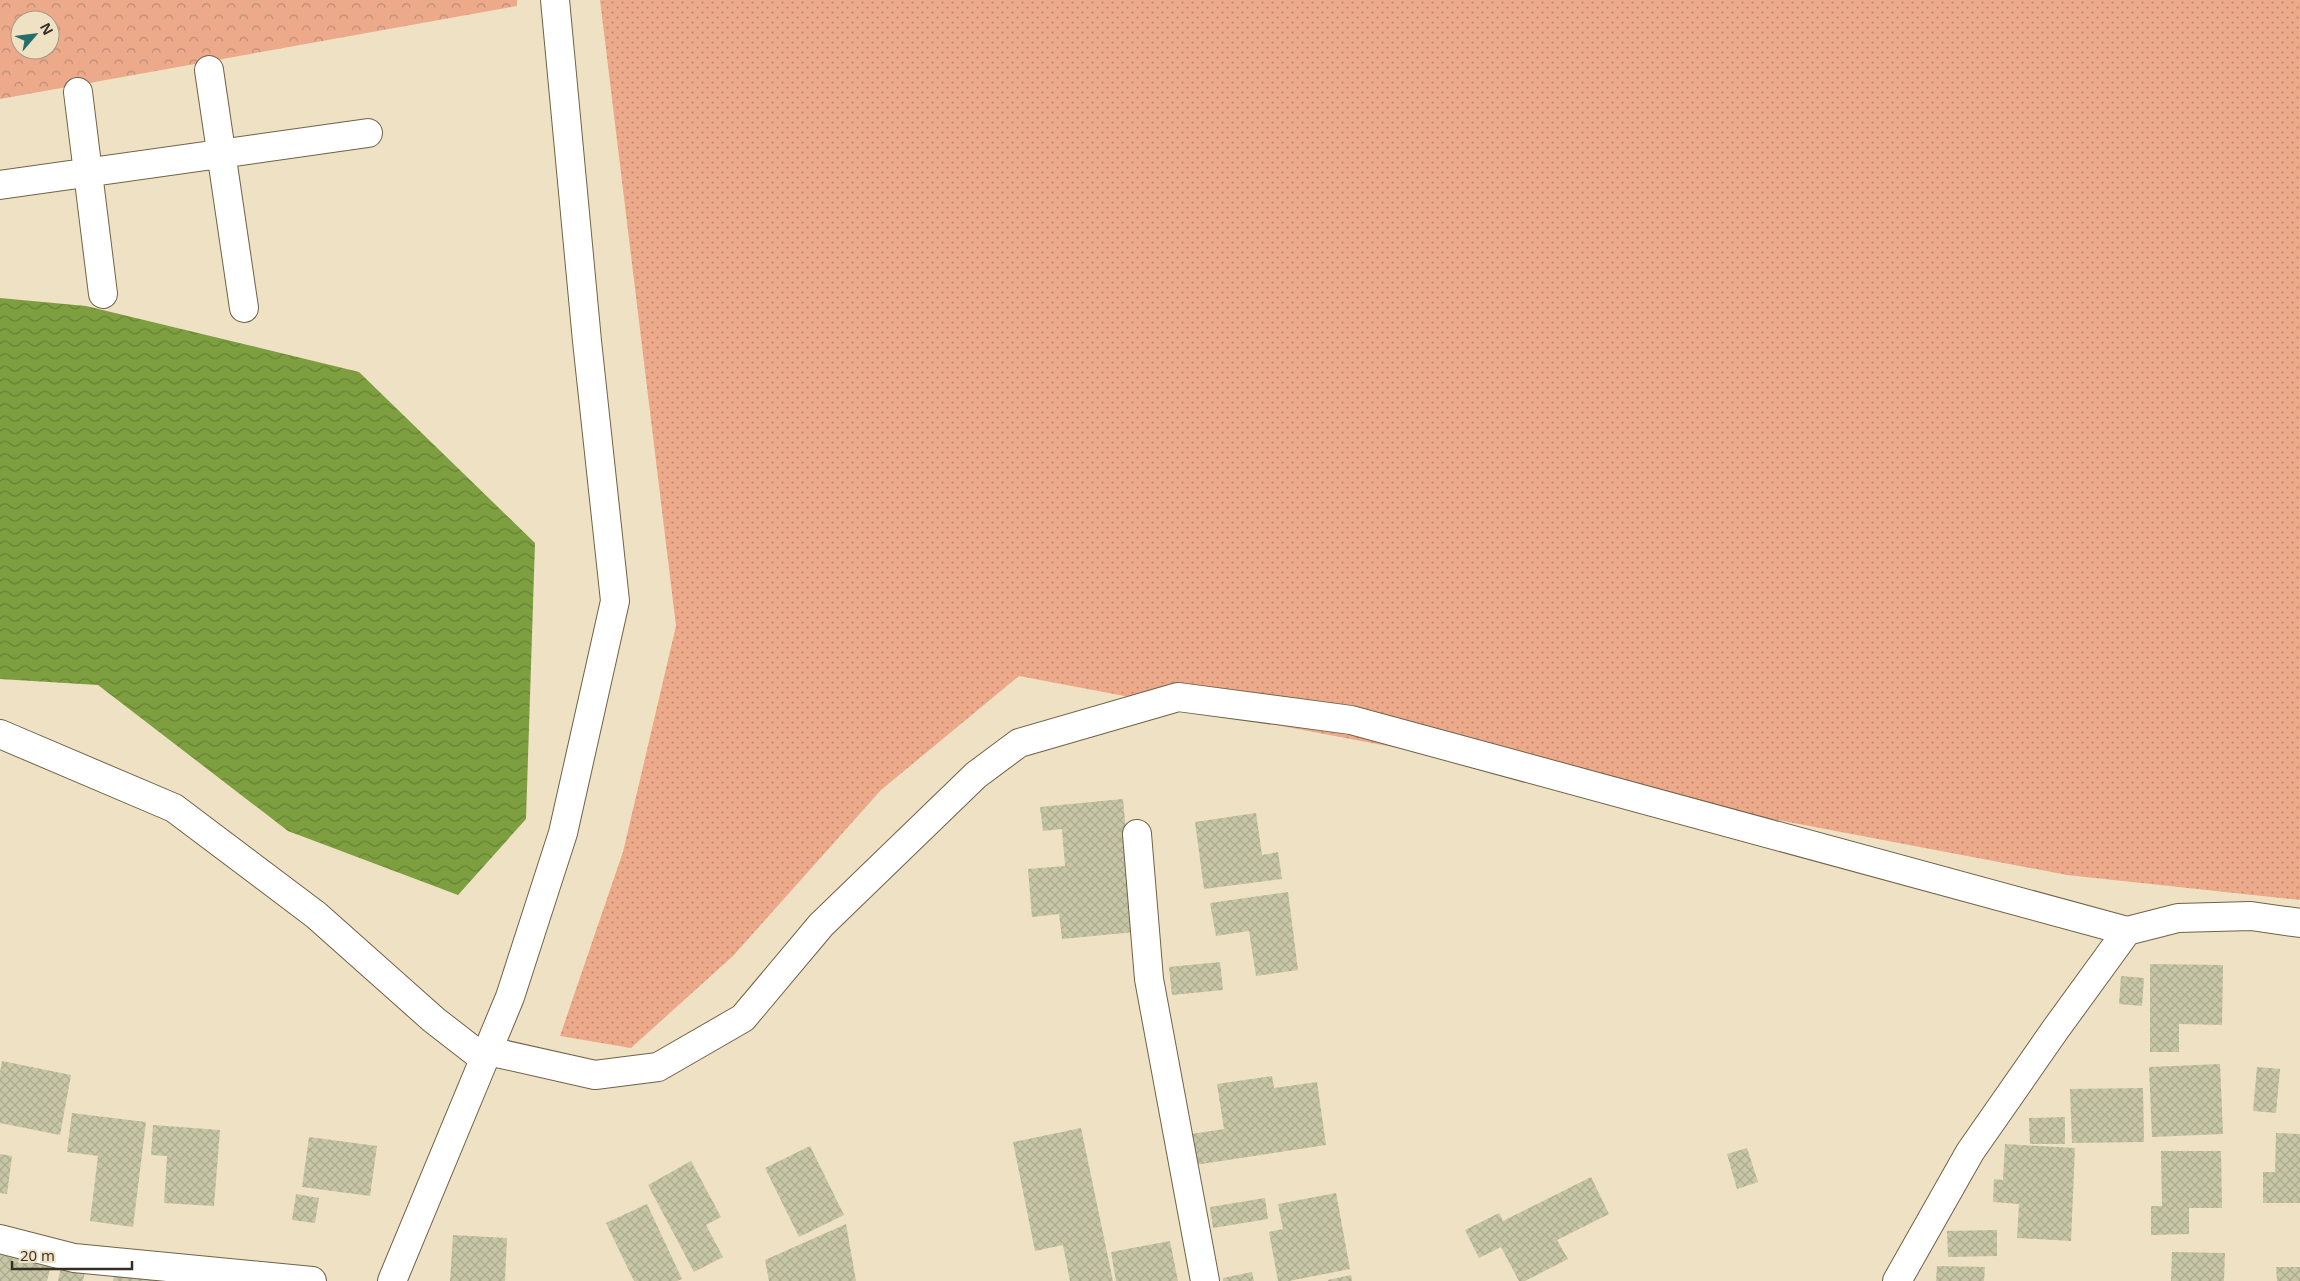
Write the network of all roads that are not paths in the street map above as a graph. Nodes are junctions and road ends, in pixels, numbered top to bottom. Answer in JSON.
{"nodes":[{"id":1,"x":555,"y":0,"type":"edge"},
{"id":2,"x":210,"y":70,"type":"dead end"},
{"id":3,"x":78,"y":92,"type":"dead end"},
{"id":4,"x":368,"y":133,"type":"dead end"},
{"id":5,"x":220,"y":154,"type":"junction"},
{"id":6,"x":88,"y":172,"type":"junction"},
{"id":7,"x":0,"y":185,"type":"edge"},
{"id":8,"x":103,"y":294,"type":"dead end"},
{"id":9,"x":244,"y":308,"type":"dead end"},
{"id":10,"x":0,"y":734,"type":"edge"},
{"id":11,"x":1137,"y":834,"type":"dead end"},
{"id":12,"x":2300,"y":923,"type":"edge"},
{"id":13,"x":2127,"y":931,"type":"junction"},
{"id":14,"x":485,"y":1055,"type":"junction"},
{"id":15,"x":0,"y":1239,"type":"edge"},
{"id":16,"x":312,"y":1281,"type":"edge"},
{"id":17,"x":392,"y":1281,"type":"edge"},
{"id":18,"x":1205,"y":1281,"type":"edge"},
{"id":19,"x":1896,"y":1281,"type":"edge"}],
"edges":[{"from":1,"to":14,"type":"street"},
{"from":2,"to":5,"type":"street"},
{"from":3,"to":6,"type":"street"},
{"from":4,"to":5,"type":"street"},
{"from":5,"to":6,"type":"street"},
{"from":5,"to":9,"type":"street"},
{"from":6,"to":7,"type":"street"},
{"from":6,"to":8,"type":"street"},
{"from":10,"to":14,"type":"street"},
{"from":11,"to":18,"type":"street"},
{"from":12,"to":13,"type":"street"},
{"from":13,"to":14,"type":"street"},
{"from":13,"to":19,"type":"street"},
{"from":14,"to":17,"type":"street"},
{"from":15,"to":16,"type":"street"}]}
